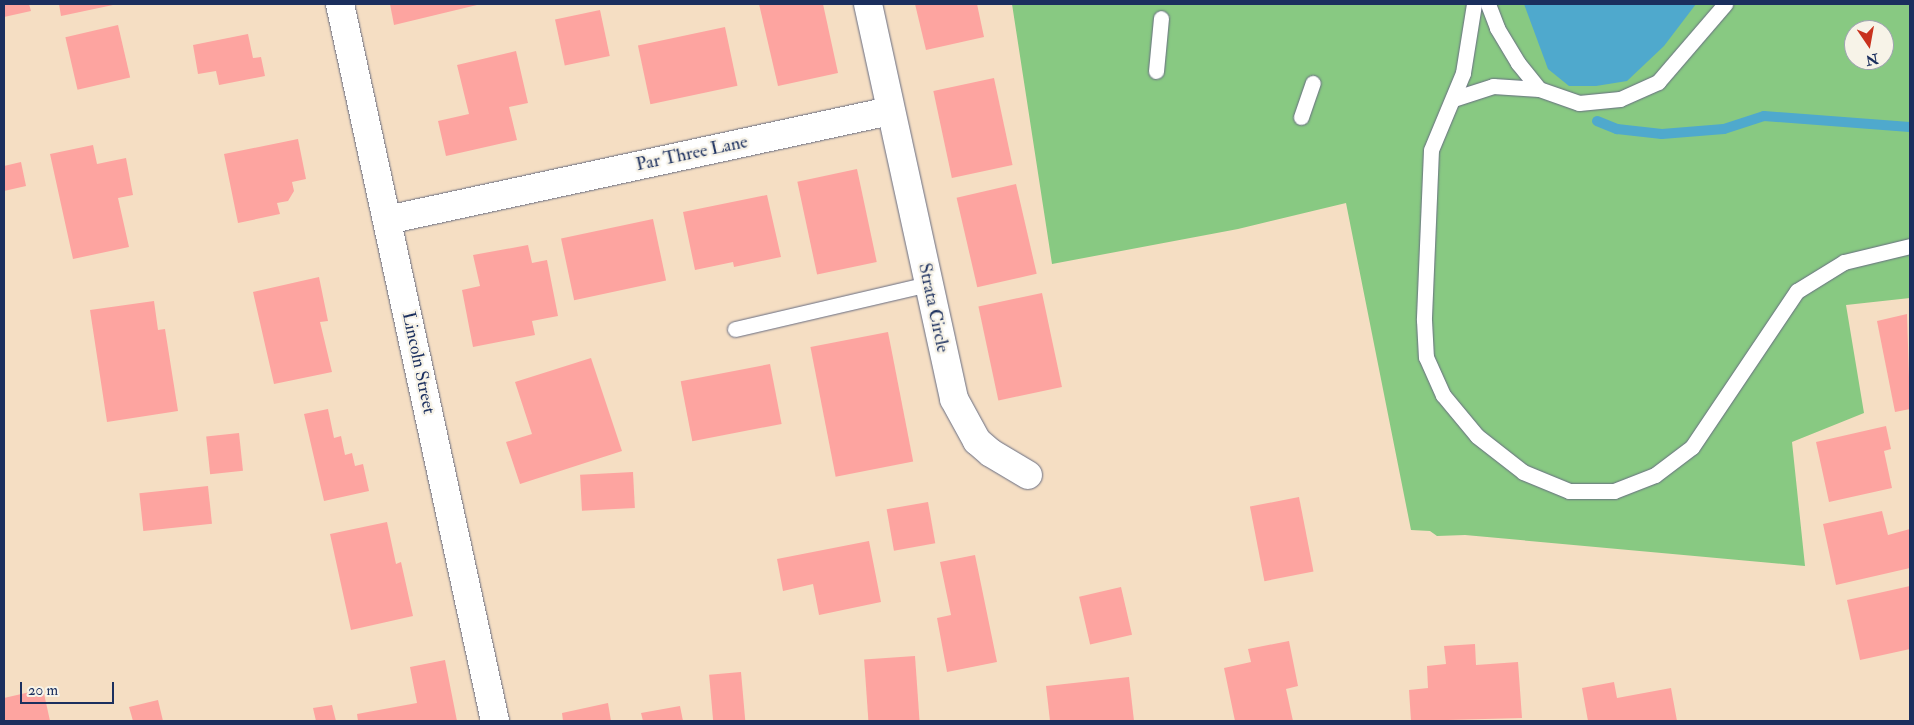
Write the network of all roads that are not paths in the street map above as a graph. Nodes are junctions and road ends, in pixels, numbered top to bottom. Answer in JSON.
{"nodes":[{"id":1,"x":340,"y":4,"type":"edge"},
{"id":2,"x":868,"y":4,"type":"edge"},
{"id":3,"x":1474,"y":4,"type":"edge"},
{"id":4,"x":1488,"y":4,"type":"edge"},
{"id":5,"x":1725,"y":4,"type":"edge"},
{"id":6,"x":1161,"y":18,"type":"dead end"},
{"id":7,"x":1156,"y":71,"type":"dead end"},
{"id":8,"x":1313,"y":83,"type":"dead end"},
{"id":9,"x":1540,"y":89,"type":"junction"},
{"id":10,"x":1453,"y":99,"type":"junction"},
{"id":11,"x":890,"y":111,"type":"junction"},
{"id":12,"x":1301,"y":117,"type":"dead end"},
{"id":13,"x":387,"y":220,"type":"junction"},
{"id":14,"x":1910,"y":246,"type":"edge"},
{"id":15,"x":928,"y":284,"type":"junction"},
{"id":16,"x":735,"y":329,"type":"dead end"},
{"id":17,"x":1028,"y":475,"type":"dead end"},
{"id":18,"x":495,"y":721,"type":"edge"}],
"edges":[{"from":1,"to":13,"type":"street","name":"Lincoln Street"},
{"from":2,"to":11,"type":"street"},
{"from":3,"to":10,"type":"lane"},
{"from":4,"to":9,"type":"lane"},
{"from":5,"to":9,"type":"lane"},
{"from":6,"to":7,"type":"lane"},
{"from":8,"to":12,"type":"lane"},
{"from":9,"to":10,"type":"lane"},
{"from":10,"to":14,"type":"lane"},
{"from":11,"to":13,"type":"street","name":"Par Three Lane"},
{"from":11,"to":15,"type":"street","name":"Strata Circle"},
{"from":13,"to":18,"type":"street","name":"Lincoln Street"},
{"from":15,"to":16,"type":"lane"},
{"from":15,"to":17,"type":"street","name":"Strata Circle"}]}
